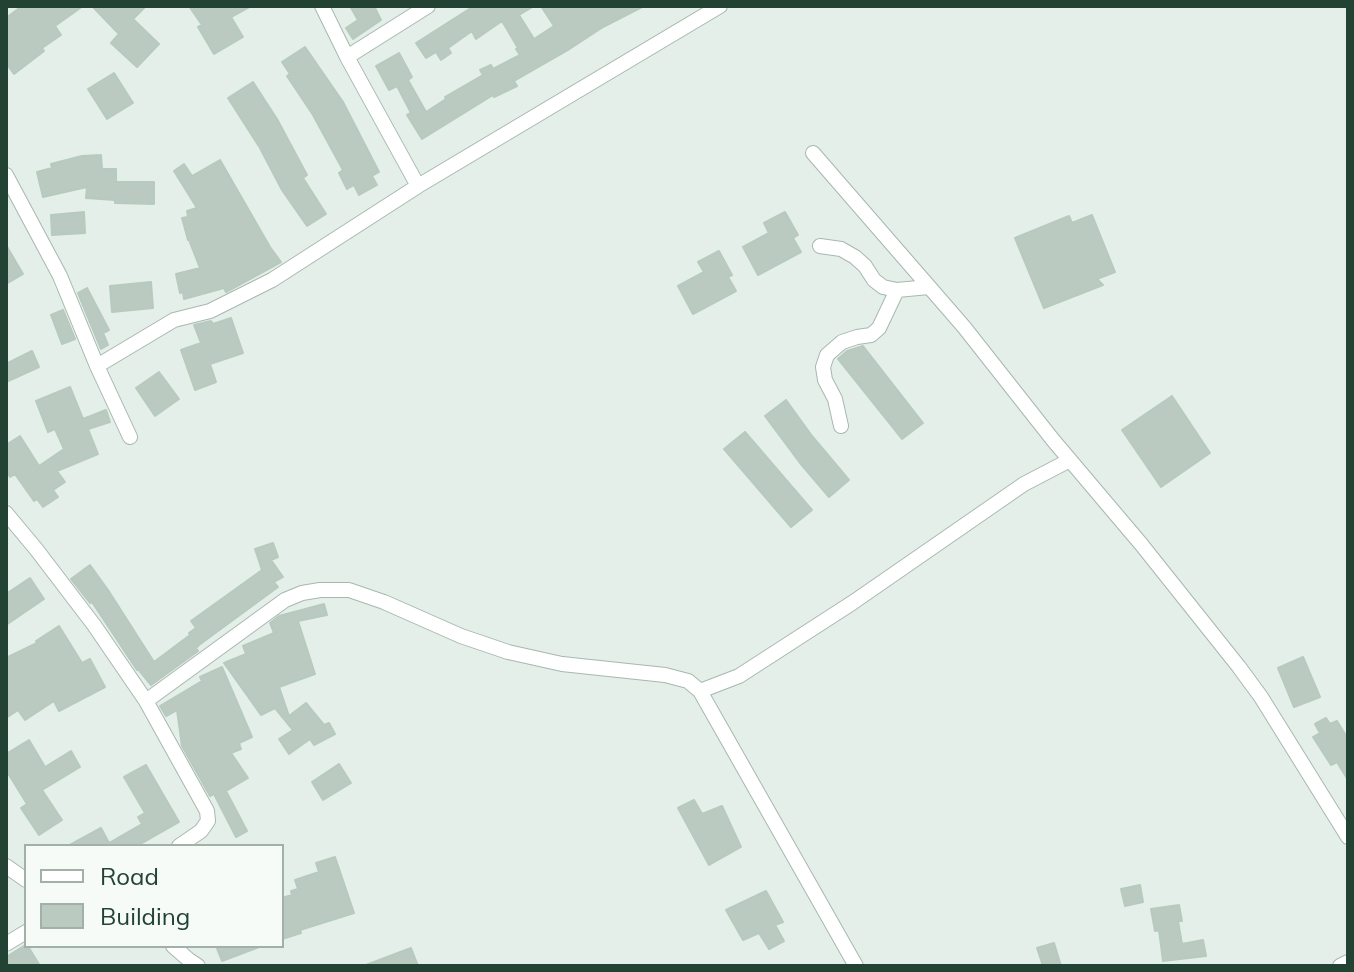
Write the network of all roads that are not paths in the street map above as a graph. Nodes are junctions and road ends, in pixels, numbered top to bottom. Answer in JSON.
{"nodes":[{"id":1,"x":322,"y":6,"type":"edge"},
{"id":2,"x":428,"y":6,"type":"edge"},
{"id":3,"x":720,"y":6,"type":"edge"},
{"id":4,"x":347,"y":57,"type":"junction"},
{"id":5,"x":813,"y":153,"type":"dead end"},
{"id":6,"x":6,"y":175,"type":"edge"},
{"id":7,"x":418,"y":186,"type":"junction"},
{"id":8,"x":820,"y":246,"type":"dead end"},
{"id":9,"x":929,"y":287,"type":"junction"},
{"id":10,"x":897,"y":290,"type":"junction"},
{"id":11,"x":97,"y":366,"type":"junction"},
{"id":12,"x":841,"y":426,"type":"dead end"},
{"id":13,"x":130,"y":437,"type":"dead end"},
{"id":14,"x":1070,"y":460,"type":"junction"},
{"id":15,"x":6,"y":513,"type":"edge"},
{"id":16,"x":700,"y":691,"type":"junction"},
{"id":17,"x":146,"y":701,"type":"junction"},
{"id":18,"x":1348,"y":837,"type":"edge"},
{"id":19,"x":182,"y":844,"type":"edge"},
{"id":20,"x":6,"y":866,"type":"edge"},
{"id":21,"x":24,"y":879,"type":"edge"},
{"id":22,"x":24,"y":933,"type":"edge"},
{"id":23,"x":6,"y":944,"type":"edge"},
{"id":24,"x":176,"y":948,"type":"edge"},
{"id":25,"x":1348,"y":962,"type":"edge"},
{"id":26,"x":198,"y":966,"type":"edge"},
{"id":27,"x":856,"y":966,"type":"edge"},
{"id":28,"x":1340,"y":966,"type":"edge"}],
"edges":[{"from":1,"to":4,"type":"street"},
{"from":2,"to":4,"type":"street"},
{"from":3,"to":7,"type":"street"},
{"from":4,"to":7,"type":"street"},
{"from":5,"to":9,"type":"street"},
{"from":6,"to":11,"type":"street"},
{"from":7,"to":11,"type":"street"},
{"from":8,"to":10,"type":"street"},
{"from":9,"to":10,"type":"street"},
{"from":9,"to":14,"type":"street"},
{"from":10,"to":12,"type":"street"},
{"from":11,"to":13,"type":"street"},
{"from":14,"to":16,"type":"street"},
{"from":14,"to":18,"type":"street"},
{"from":15,"to":17,"type":"street"},
{"from":16,"to":17,"type":"street"},
{"from":16,"to":27,"type":"street"},
{"from":17,"to":19,"type":"street"},
{"from":20,"to":21,"type":"street"},
{"from":22,"to":23,"type":"street"},
{"from":24,"to":26,"type":"street"},
{"from":25,"to":28,"type":"street"}]}
